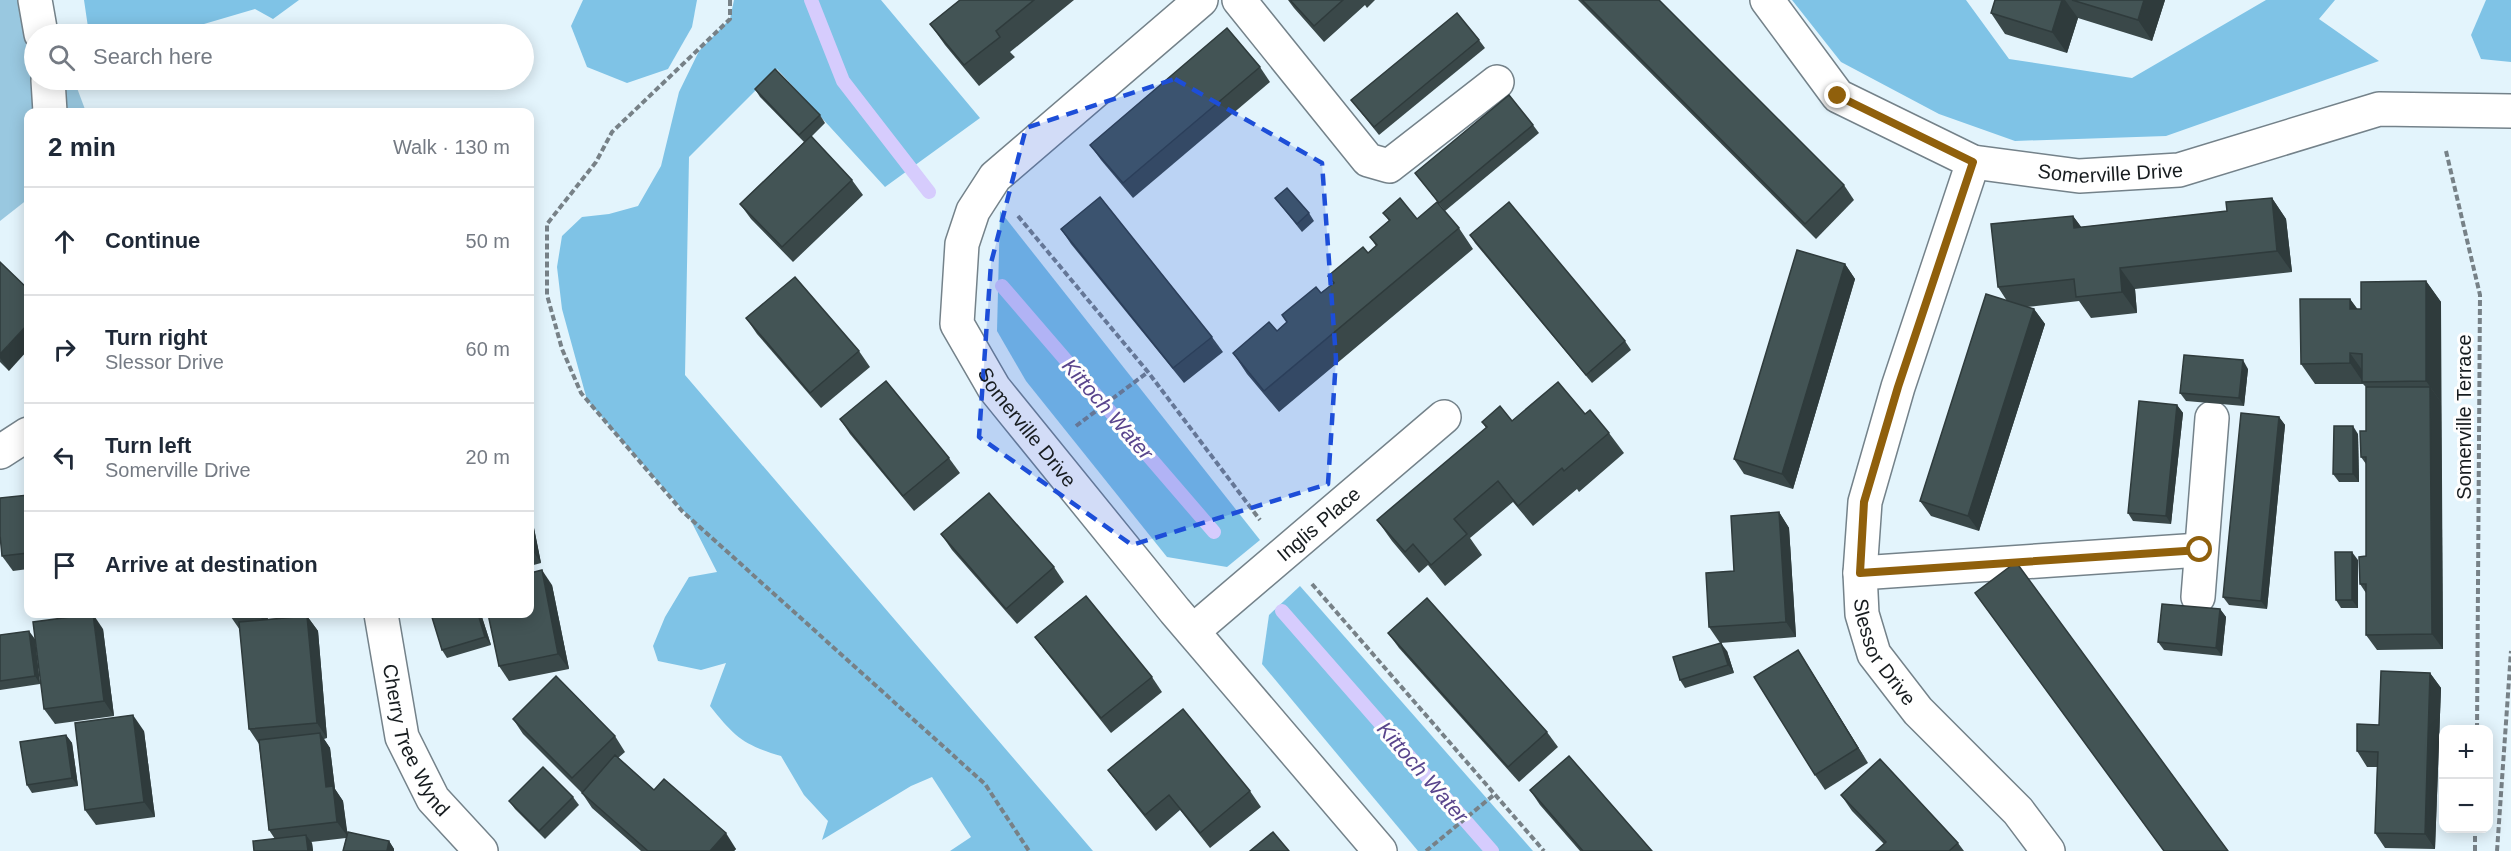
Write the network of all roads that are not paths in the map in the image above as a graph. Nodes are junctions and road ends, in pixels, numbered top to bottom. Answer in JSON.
{"nodes":[{"id":1,"x":35,"y":0,"type":"edge"},
{"id":2,"x":1201,"y":0,"type":"edge"},
{"id":3,"x":1239,"y":0,"type":"edge"},
{"id":4,"x":1767,"y":0,"type":"edge"},
{"id":5,"x":39,"y":24,"type":"edge"},
{"id":6,"x":1497,"y":82,"type":"dead end"},
{"id":7,"x":49,"y":90,"type":"edge"},
{"id":8,"x":50,"y":108,"type":"edge"},
{"id":9,"x":2511,"y":111,"type":"edge"},
{"id":10,"x":1973,"y":162,"type":"junction"},
{"id":11,"x":1444,"y":417,"type":"dead end"},
{"id":12,"x":2212,"y":418,"type":"dead end"},
{"id":13,"x":24,"y":437,"type":"edge"},
{"id":14,"x":0,"y":452,"type":"edge"},
{"id":15,"x":2200,"y":550,"type":"junction"},
{"id":16,"x":1860,"y":573,"type":"junction"},
{"id":17,"x":2198,"y":597,"type":"dead end"},
{"id":18,"x":382,"y":618,"type":"edge"},
{"id":19,"x":1193,"y":632,"type":"junction"},
{"id":20,"x":481,"y":851,"type":"edge"},
{"id":21,"x":1380,"y":851,"type":"edge"},
{"id":22,"x":2048,"y":851,"type":"edge"}],
"edges":[{"from":1,"to":5,"type":"street"},
{"from":2,"to":19,"type":"street","name":"Somerville Drive"},
{"from":3,"to":6,"type":"street"},
{"from":4,"to":10,"type":"street","name":"Somerville Drive"},
{"from":7,"to":8,"type":"street"},
{"from":9,"to":10,"type":"street","name":"Somerville Drive"},
{"from":10,"to":16,"type":"street","name":"Slessor Drive"},
{"from":11,"to":19,"type":"street","name":"Inglis Place"},
{"from":12,"to":15,"type":"street"},
{"from":13,"to":14,"type":"street"},
{"from":15,"to":16,"type":"street"},
{"from":15,"to":17,"type":"street"},
{"from":16,"to":22,"type":"street","name":"Slessor Drive"},
{"from":18,"to":20,"type":"street","name":"Cherry Tree Wynd"},
{"from":19,"to":21,"type":"street","name":"Somerville Drive"}]}
